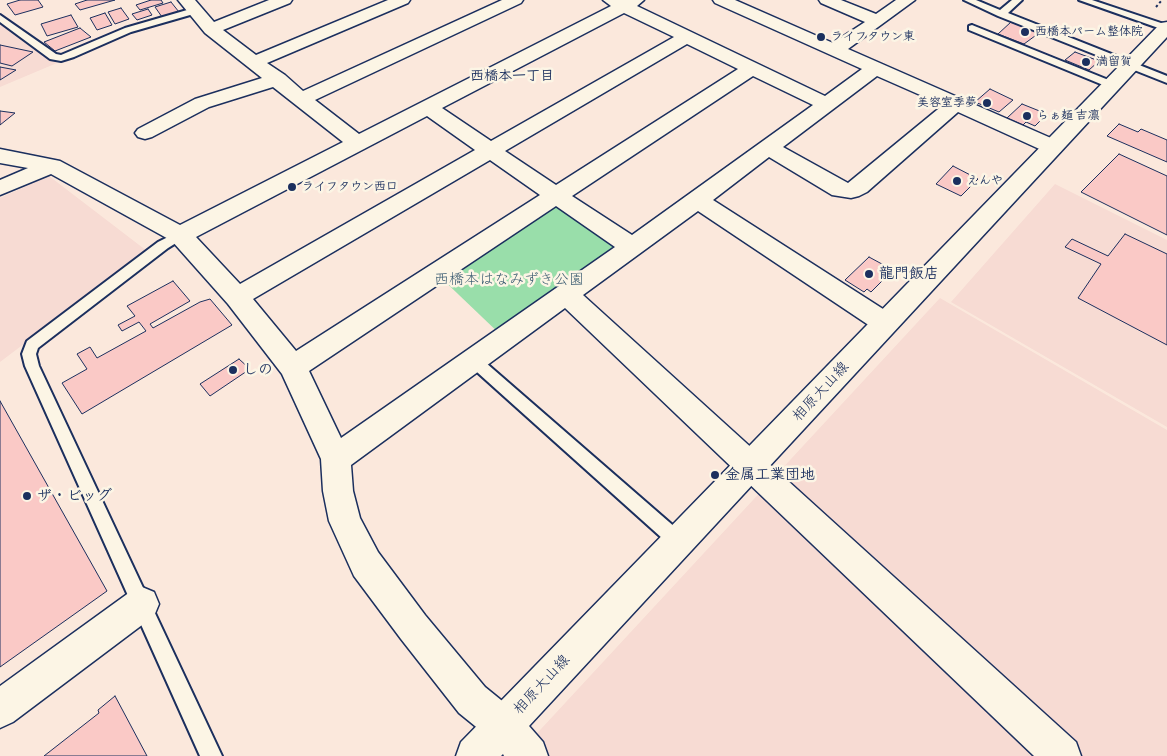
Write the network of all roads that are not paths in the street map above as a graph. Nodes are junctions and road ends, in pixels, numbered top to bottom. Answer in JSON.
{"nodes":[{"id":1,"x":284,"y":0,"type":"edge"},
{"id":2,"x":402,"y":0,"type":"edge"},
{"id":3,"x":515,"y":0,"type":"edge"},
{"id":4,"x":721,"y":0,"type":"edge"},
{"id":5,"x":827,"y":0,"type":"edge"},
{"id":6,"x":907,"y":0,"type":"edge"},
{"id":7,"x":968,"y":0,"type":"edge"},
{"id":8,"x":1018,"y":0,"type":"edge"},
{"id":9,"x":1083,"y":0,"type":"edge"},
{"id":10,"x":624,"y":2,"type":"edge"},
{"id":11,"x":190,"y":6,"type":"edge"},
{"id":12,"x":1001,"y":14,"type":"junction"},
{"id":13,"x":0,"y":18,"type":"edge"},
{"id":14,"x":878,"y":21,"type":"junction"},
{"id":15,"x":1167,"y":27,"type":"edge"},
{"id":16,"x":972,"y":28,"type":"dead end"},
{"id":17,"x":211,"y":29,"type":"junction"},
{"id":18,"x":987,"y":34,"type":"junction"},
{"id":19,"x":688,"y":36,"type":"junction"},
{"id":20,"x":978,"y":41,"type":"dead end"},
{"id":21,"x":834,"y":50,"type":"junction"},
{"id":22,"x":254,"y":62,"type":"junction"},
{"id":23,"x":752,"y":68,"type":"junction"},
{"id":24,"x":876,"y":68,"type":"junction"},
{"id":25,"x":1122,"y":75,"type":"junction"},
{"id":26,"x":278,"y":79,"type":"junction"},
{"id":27,"x":1167,"y":80,"type":"edge"},
{"id":28,"x":302,"y":99,"type":"junction"},
{"id":29,"x":826,"y":104,"type":"junction"},
{"id":30,"x":956,"y":104,"type":"junction"},
{"id":31,"x":428,"y":108,"type":"junction"},
{"id":32,"x":145,"y":133,"type":"dead end"},
{"id":33,"x":359,"y":144,"type":"junction"},
{"id":34,"x":769,"y":148,"type":"junction"},
{"id":35,"x":1053,"y":148,"type":"junction"},
{"id":36,"x":490,"y":150,"type":"junction"},
{"id":37,"x":0,"y":156,"type":"edge"},
{"id":38,"x":52,"y":166,"type":"junction"},
{"id":39,"x":0,"y":188,"type":"edge"},
{"id":40,"x":556,"y":196,"type":"junction"},
{"id":41,"x":698,"y":200,"type":"junction"},
{"id":42,"x":180,"y":235,"type":"junction"},
{"id":43,"x":632,"y":247,"type":"junction"},
{"id":44,"x":566,"y":294,"type":"junction"},
{"id":45,"x":237,"y":298,"type":"junction"},
{"id":46,"x":885,"y":323,"type":"junction"},
{"id":47,"x":474,"y":360,"type":"junction"},
{"id":48,"x":293,"y":367,"type":"junction"},
{"id":49,"x":336,"y":459,"type":"junction"},
{"id":50,"x":751,"y":467,"type":"junction"},
{"id":51,"x":678,"y":541,"type":"junction"},
{"id":52,"x":142,"y":604,"type":"junction"},
{"id":53,"x":0,"y":709,"type":"edge"},
{"id":54,"x":504,"y":726,"type":"junction"},
{"id":55,"x":211,"y":756,"type":"edge"},
{"id":56,"x":475,"y":756,"type":"edge"},
{"id":57,"x":530,"y":756,"type":"edge"},
{"id":58,"x":1062,"y":756,"type":"edge"}],
"edges":[{"from":1,"to":17,"type":"street"},
{"from":2,"to":22,"type":"street"},
{"from":3,"to":28,"type":"street"},
{"from":4,"to":21,"type":"street"},
{"from":5,"to":14,"type":"street"},
{"from":6,"to":14,"type":"street"},
{"from":7,"to":12,"type":"lane"},
{"from":8,"to":12,"type":"lane"},
{"from":9,"to":15,"type":"lane"},
{"from":10,"to":19,"type":"street"},
{"from":10,"to":31,"type":"street"},
{"from":11,"to":13,"type":"lane"},
{"from":11,"to":17,"type":"street"},
{"from":12,"to":25,"type":"lane"},
{"from":14,"to":21,"type":"street"},
{"from":15,"to":25,"type":"street","name":"相原大山線"},
{"from":16,"to":18,"type":"lane"},
{"from":17,"to":22,"type":"street"},
{"from":18,"to":20,"type":"lane"},
{"from":18,"to":25,"type":"lane"},
{"from":19,"to":23,"type":"street"},
{"from":19,"to":36,"type":"street"},
{"from":21,"to":24,"type":"street"},
{"from":22,"to":26,"type":"street"},
{"from":23,"to":29,"type":"street"},
{"from":23,"to":40,"type":"street"},
{"from":24,"to":29,"type":"street"},
{"from":24,"to":30,"type":"street"},
{"from":25,"to":27,"type":"lane"},
{"from":25,"to":35,"type":"street","name":"相原大山線"},
{"from":26,"to":28,"type":"street"},
{"from":26,"to":32,"type":"street"},
{"from":28,"to":33,"type":"street"},
{"from":29,"to":34,"type":"street"},
{"from":30,"to":34,"type":"street"},
{"from":30,"to":35,"type":"street"},
{"from":31,"to":33,"type":"street"},
{"from":31,"to":36,"type":"street"},
{"from":33,"to":42,"type":"street"},
{"from":34,"to":41,"type":"street"},
{"from":35,"to":46,"type":"street","name":"相原大山線"},
{"from":36,"to":40,"type":"street"},
{"from":36,"to":45,"type":"street"},
{"from":37,"to":38,"type":"street"},
{"from":38,"to":39,"type":"street"},
{"from":38,"to":42,"type":"street"},
{"from":40,"to":43,"type":"street"},
{"from":40,"to":48,"type":"street"},
{"from":41,"to":43,"type":"street"},
{"from":41,"to":46,"type":"street"},
{"from":42,"to":45,"type":"street"},
{"from":42,"to":52,"type":"lane"},
{"from":43,"to":44,"type":"street"},
{"from":44,"to":47,"type":"street"},
{"from":44,"to":50,"type":"street"},
{"from":45,"to":48,"type":"street"},
{"from":46,"to":50,"type":"street","name":"相原大山線"},
{"from":47,"to":49,"type":"street"},
{"from":47,"to":51,"type":"lane"},
{"from":48,"to":49,"type":"street"},
{"from":49,"to":54,"type":"street"},
{"from":50,"to":51,"type":"street","name":"相原大山線"},
{"from":50,"to":58,"type":"street"},
{"from":51,"to":54,"type":"street","name":"相原大山線"},
{"from":52,"to":53,"type":"street"},
{"from":52,"to":55,"type":"lane"},
{"from":54,"to":56,"type":"street","name":"相原大山線"},
{"from":54,"to":57,"type":"street"}]}
